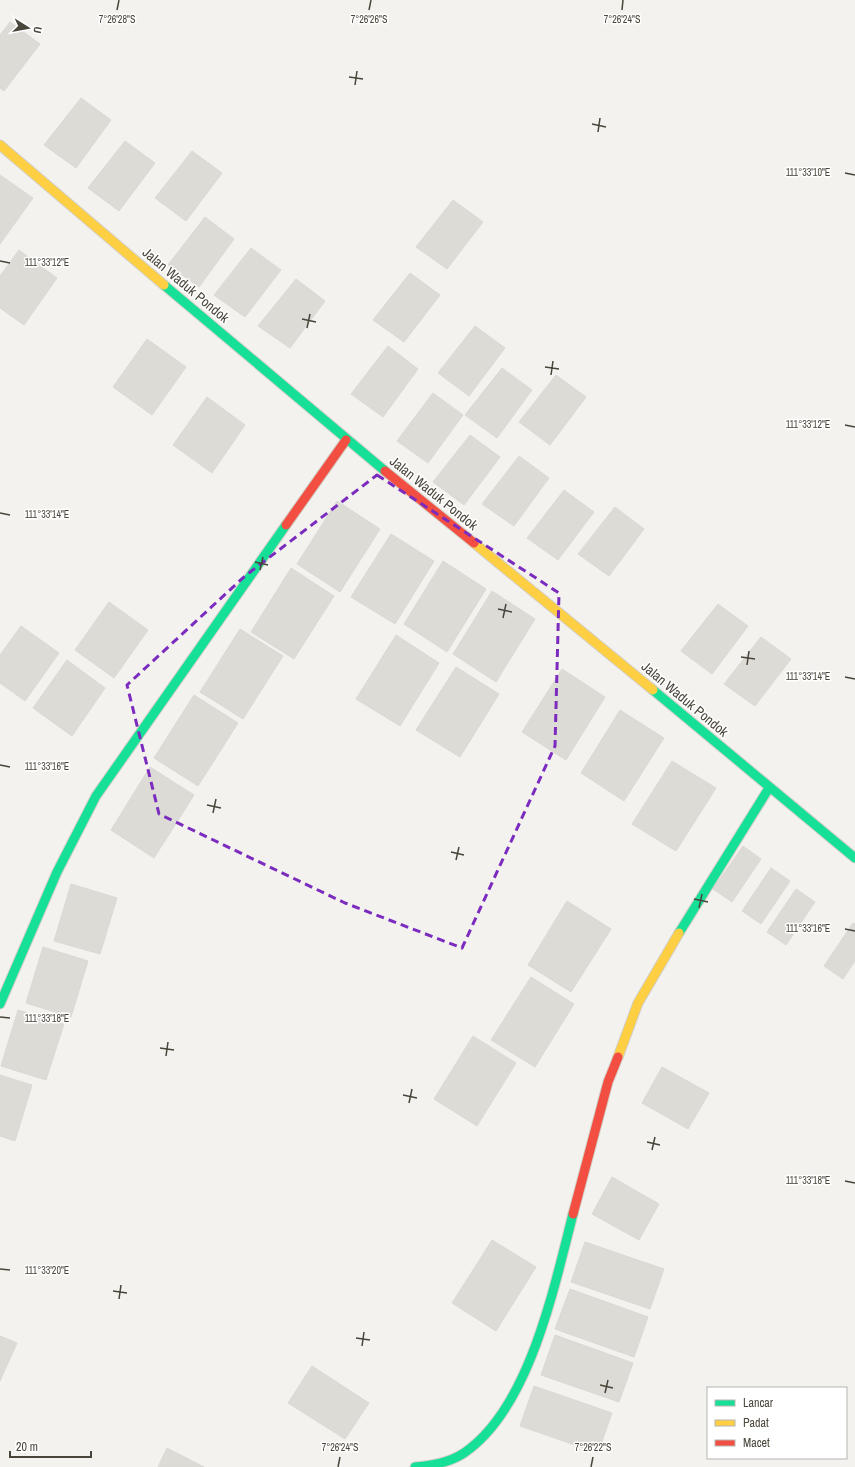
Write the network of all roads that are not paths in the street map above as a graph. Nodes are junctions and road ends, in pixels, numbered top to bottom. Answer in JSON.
{"nodes":[{"id":1,"x":0,"y":144,"type":"edge"},
{"id":2,"x":346,"y":440,"type":"junction"},
{"id":3,"x":769,"y":788,"type":"junction"},
{"id":4,"x":855,"y":858,"type":"edge"},
{"id":5,"x":0,"y":1004,"type":"edge"},
{"id":6,"x":415,"y":1467,"type":"edge"}],
"edges":[{"from":1,"to":2,"type":"street","name":"Jalan Waduk Pondok"},
{"from":2,"to":3,"type":"street","name":"Jalan Waduk Pondok"},
{"from":2,"to":5,"type":"street"},
{"from":3,"to":4,"type":"street","name":"Jalan Waduk Pondok"},
{"from":3,"to":6,"type":"street"}]}
